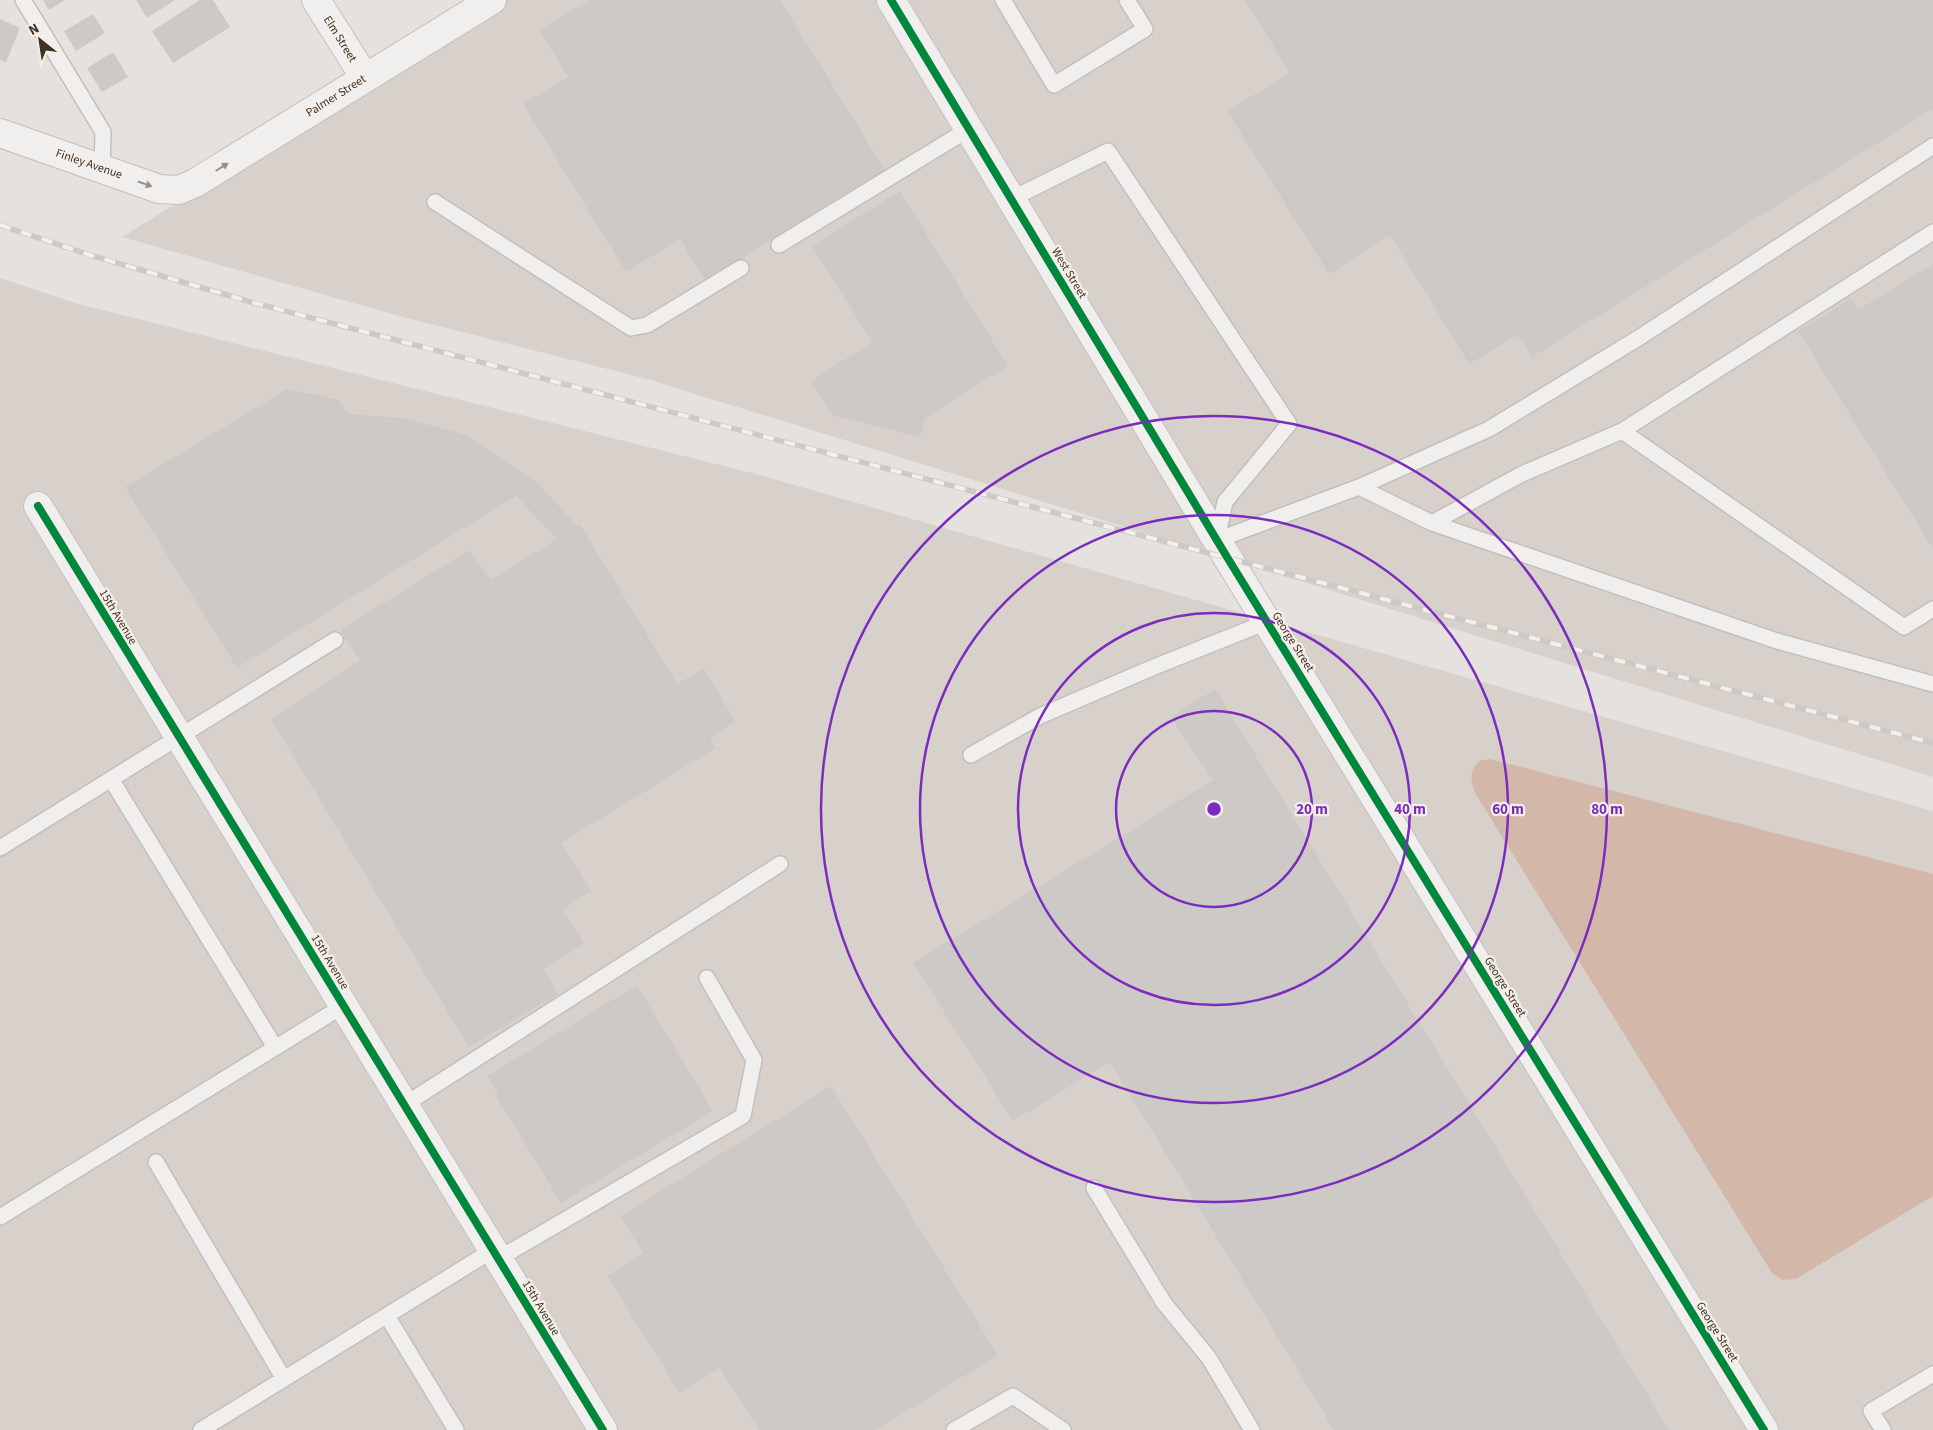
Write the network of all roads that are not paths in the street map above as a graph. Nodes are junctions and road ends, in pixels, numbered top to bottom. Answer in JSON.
{"nodes":[{"id":1,"x":23,"y":0,"type":"edge"},
{"id":2,"x":316,"y":0,"type":"edge"},
{"id":3,"x":492,"y":0,"type":"edge"},
{"id":4,"x":892,"y":0,"type":"edge"},
{"id":5,"x":1003,"y":0,"type":"edge"},
{"id":6,"x":1127,"y":0,"type":"edge"},
{"id":7,"x":365,"y":78,"type":"junction"},
{"id":8,"x":969,"y":129,"type":"junction"},
{"id":9,"x":0,"y":133,"type":"edge"},
{"id":10,"x":1933,"y":146,"type":"edge"},
{"id":11,"x":102,"y":169,"type":"junction"},
{"id":12,"x":179,"y":190,"type":"joint"},
{"id":13,"x":1011,"y":199,"type":"junction"},
{"id":14,"x":435,"y":202,"type":"dead end"},
{"id":15,"x":1933,"y":232,"type":"edge"},
{"id":16,"x":779,"y":245,"type":"dead end"},
{"id":17,"x":741,"y":268,"type":"dead end"},
{"id":18,"x":1622,"y":430,"type":"junction"},
{"id":19,"x":1359,"y":487,"type":"junction"},
{"id":20,"x":38,"y":506,"type":"dead end"},
{"id":21,"x":1432,"y":523,"type":"junction"},
{"id":22,"x":1222,"y":549,"type":"junction"},
{"id":23,"x":1933,"y":609,"type":"edge"},
{"id":24,"x":1267,"y":622,"type":"junction"},
{"id":25,"x":335,"y":640,"type":"dead end"},
{"id":26,"x":1933,"y":684,"type":"edge"},
{"id":27,"x":178,"y":737,"type":"junction"},
{"id":28,"x":971,"y":754,"type":"dead end"},
{"id":29,"x":111,"y":779,"type":"junction"},
{"id":30,"x":0,"y":848,"type":"edge"},
{"id":31,"x":780,"y":864,"type":"dead end"},
{"id":32,"x":707,"y":978,"type":"dead end"},
{"id":33,"x":343,"y":1006,"type":"junction"},
{"id":34,"x":276,"y":1047,"type":"junction"},
{"id":35,"x":404,"y":1105,"type":"junction"},
{"id":36,"x":156,"y":1162,"type":"dead end"},
{"id":37,"x":1094,"y":1188,"type":"dead end"},
{"id":38,"x":0,"y":1216,"type":"edge"},
{"id":39,"x":496,"y":1254,"type":"junction"},
{"id":40,"x":387,"y":1316,"type":"junction"},
{"id":41,"x":1933,"y":1374,"type":"edge"},
{"id":42,"x":284,"y":1379,"type":"junction"},
{"id":43,"x":201,"y":1430,"type":"edge"},
{"id":44,"x":456,"y":1430,"type":"edge"},
{"id":45,"x":603,"y":1430,"type":"edge"},
{"id":46,"x":954,"y":1430,"type":"edge"},
{"id":47,"x":1063,"y":1430,"type":"edge"},
{"id":48,"x":1252,"y":1430,"type":"edge"},
{"id":49,"x":1764,"y":1430,"type":"edge"},
{"id":50,"x":1883,"y":1430,"type":"edge"}],
"edges":[{"from":1,"to":11,"type":"lane"},
{"from":2,"to":7,"type":"street","name":"Elm Street"},
{"from":3,"to":7,"type":"street","name":"Palmer Street"},
{"from":4,"to":8,"type":"street","name":"West Street"},
{"from":5,"to":6,"type":"lane"},
{"from":12,"to":7,"type":"street","name":"Palmer Street","one_way":true},
{"from":8,"to":13,"type":"street","name":"West Street"},
{"from":8,"to":16,"type":"lane"},
{"from":9,"to":11,"type":"street","name":"Finley Avenue"},
{"from":10,"to":19,"type":"lane"},
{"from":11,"to":12,"type":"street","name":"Finley Avenue","one_way":true},
{"from":13,"to":22,"type":"street","name":"West Street"},
{"from":13,"to":22,"type":"lane"},
{"from":14,"to":17,"type":"lane"},
{"from":15,"to":18,"type":"lane"},
{"from":18,"to":21,"type":"lane"},
{"from":18,"to":23,"type":"lane"},
{"from":19,"to":21,"type":"lane"},
{"from":19,"to":22,"type":"lane"},
{"from":20,"to":27,"type":"street","name":"15th Avenue"},
{"from":21,"to":26,"type":"lane"},
{"from":22,"to":24,"type":"street","name":"George Street"},
{"from":24,"to":28,"type":"lane"},
{"from":24,"to":49,"type":"street","name":"George Street"},
{"from":25,"to":27,"type":"lane"},
{"from":27,"to":29,"type":"lane"},
{"from":27,"to":33,"type":"street","name":"15th Avenue"},
{"from":29,"to":30,"type":"lane"},
{"from":29,"to":34,"type":"lane"},
{"from":31,"to":35,"type":"lane"},
{"from":32,"to":39,"type":"lane"},
{"from":33,"to":34,"type":"lane"},
{"from":33,"to":35,"type":"street","name":"15th Avenue"},
{"from":34,"to":38,"type":"lane"},
{"from":35,"to":39,"type":"street","name":"15th Avenue"},
{"from":36,"to":42,"type":"lane"},
{"from":37,"to":48,"type":"lane"},
{"from":39,"to":40,"type":"lane"},
{"from":39,"to":45,"type":"street","name":"15th Avenue"},
{"from":40,"to":42,"type":"lane"},
{"from":40,"to":44,"type":"lane"},
{"from":41,"to":50,"type":"lane"},
{"from":42,"to":43,"type":"lane"},
{"from":46,"to":47,"type":"lane"}]}
